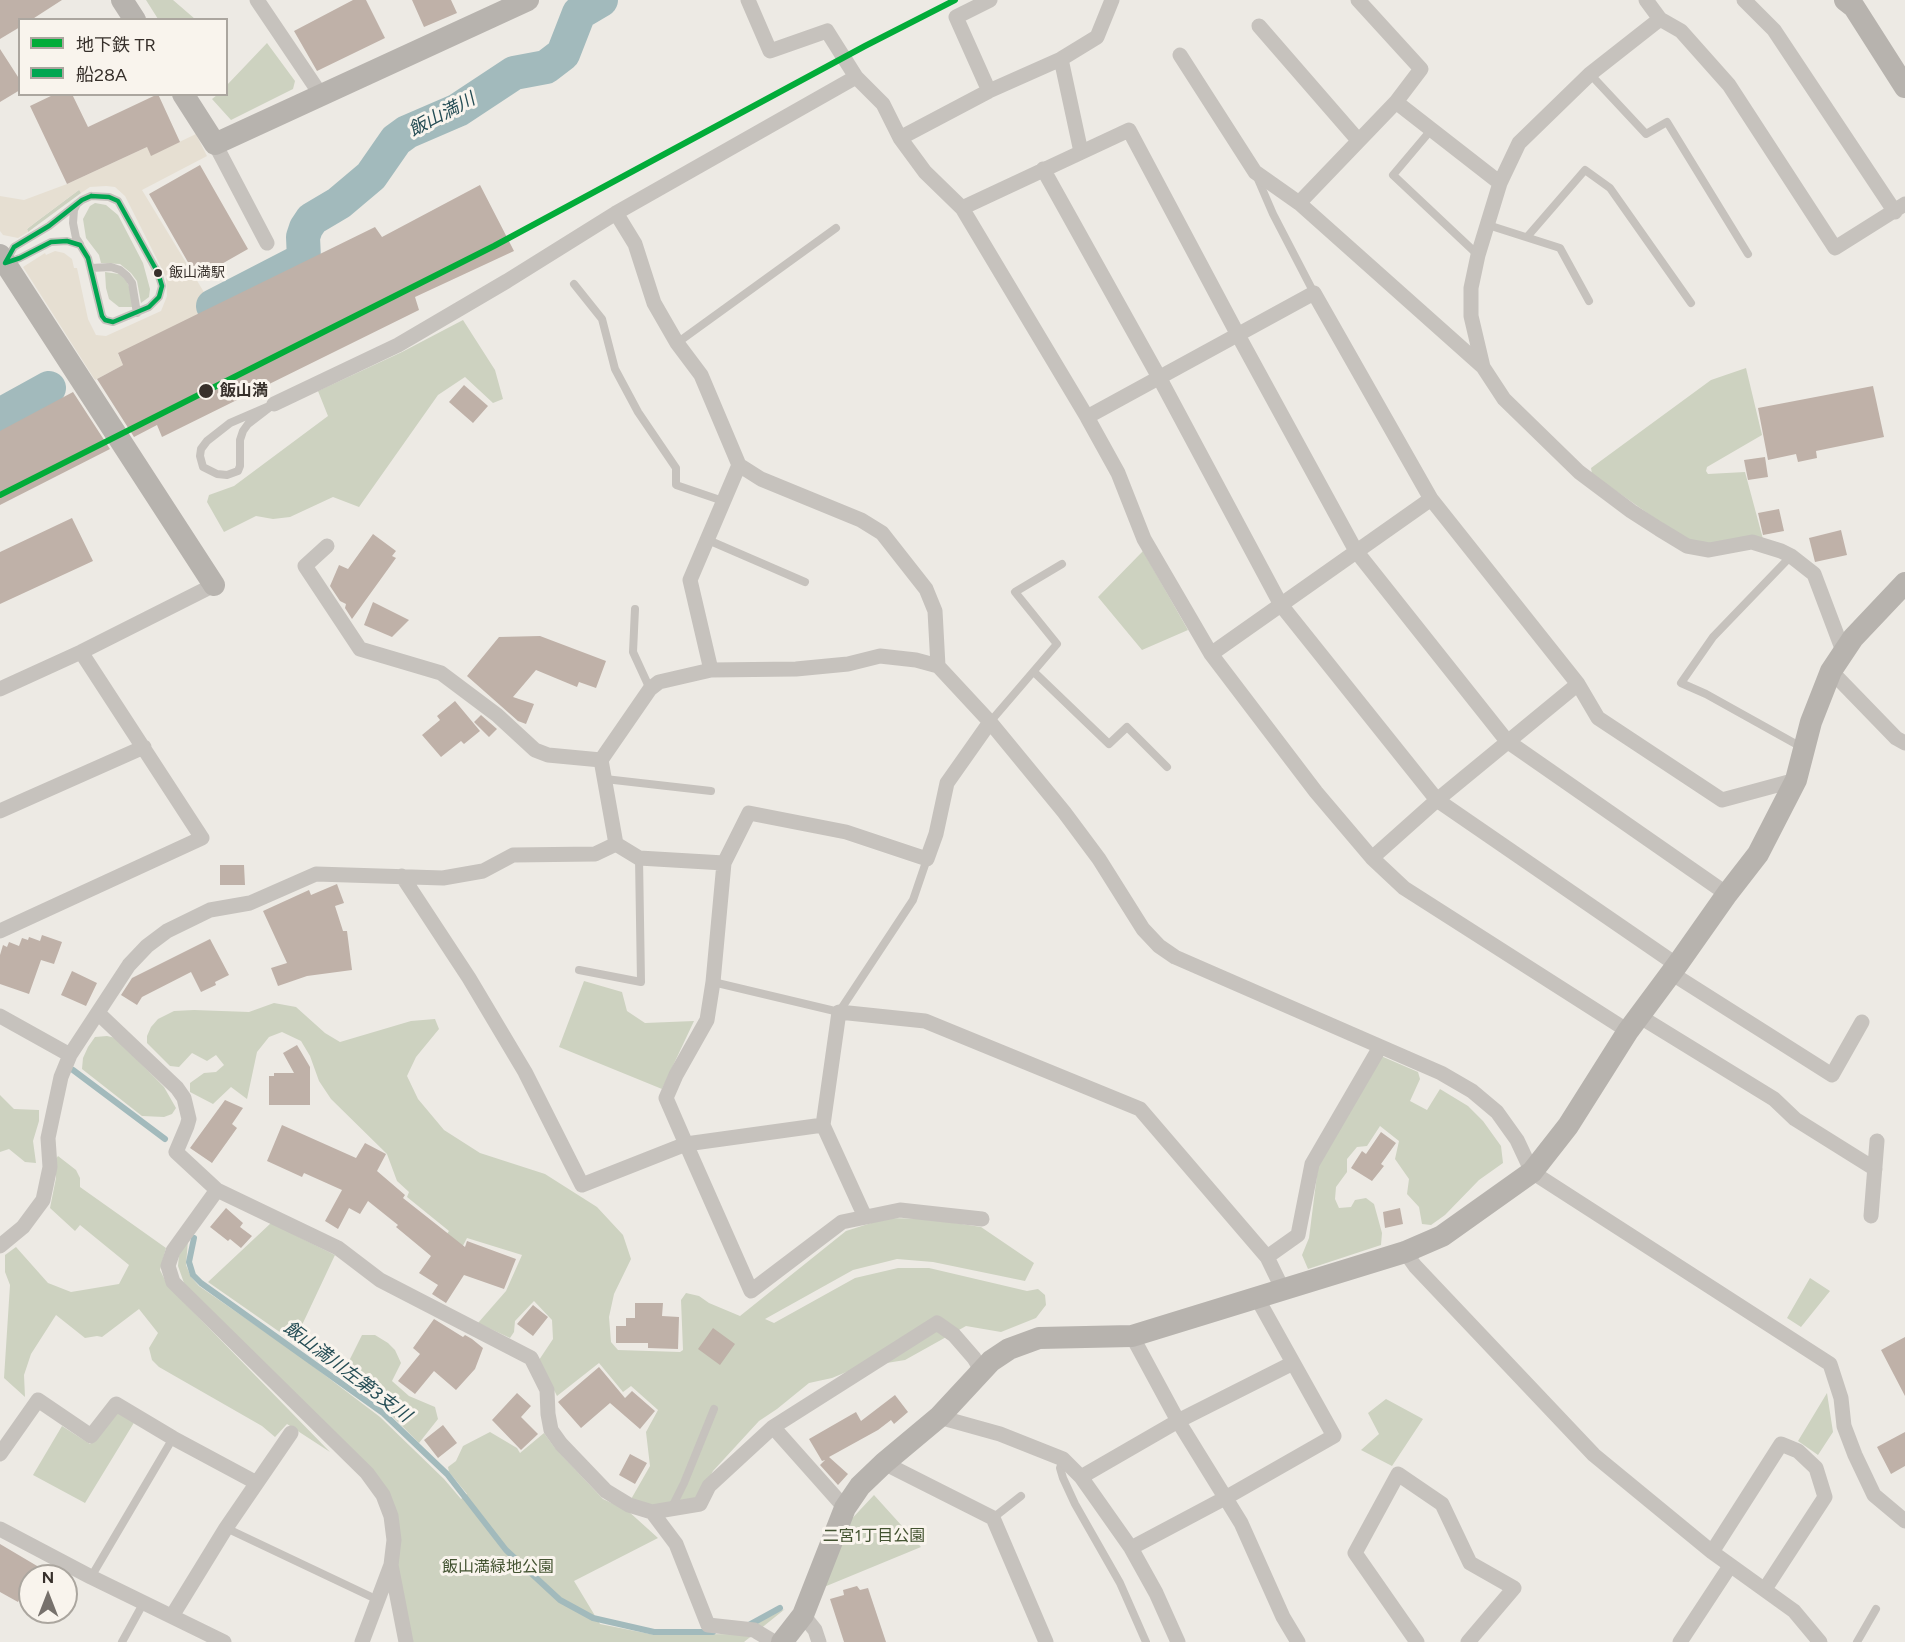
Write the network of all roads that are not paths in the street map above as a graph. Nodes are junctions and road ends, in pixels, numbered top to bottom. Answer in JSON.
{"nodes":[{"id":1,"x":122,"y":0,"type":"edge"},
{"id":2,"x":257,"y":0,"type":"edge"},
{"id":3,"x":528,"y":0,"type":"edge"},
{"id":4,"x":748,"y":0,"type":"edge"},
{"id":5,"x":990,"y":0,"type":"edge"},
{"id":6,"x":1112,"y":0,"type":"edge"},
{"id":7,"x":1358,"y":0,"type":"edge"},
{"id":8,"x":1646,"y":0,"type":"edge"},
{"id":9,"x":1744,"y":0,"type":"edge"},
{"id":10,"x":1845,"y":0,"type":"edge"},
{"id":11,"x":134,"y":18,"type":"edge"},
{"id":12,"x":1660,"y":19,"type":"junction"},
{"id":13,"x":1259,"y":26,"type":"dead end"},
{"id":14,"x":1180,"y":55,"type":"dead end"},
{"id":15,"x":1061,"y":59,"type":"junction"},
{"id":16,"x":1590,"y":74,"type":"junction"},
{"id":17,"x":856,"y":77,"type":"junction"},
{"id":18,"x":1905,"y":87,"type":"edge"},
{"id":19,"x":989,"y":91,"type":"junction"},
{"id":20,"x":321,"y":95,"type":"junction"},
{"id":21,"x":184,"y":96,"type":"edge"},
{"id":22,"x":1396,"y":102,"type":"junction"},
{"id":23,"x":1431,"y":130,"type":"junction"},
{"id":24,"x":900,"y":138,"type":"junction"},
{"id":25,"x":1358,"y":140,"type":"junction"},
{"id":26,"x":215,"y":144,"type":"junction"},
{"id":27,"x":1081,"y":152,"type":"junction"},
{"id":28,"x":1043,"y":169,"type":"junction"},
{"id":29,"x":1255,"y":172,"type":"junction"},
{"id":30,"x":1500,"y":183,"type":"junction"},
{"id":31,"x":1299,"y":203,"type":"junction"},
{"id":32,"x":77,"y":204,"type":"junction"},
{"id":33,"x":962,"y":208,"type":"junction"},
{"id":34,"x":1900,"y":208,"type":"edge"},
{"id":35,"x":616,"y":213,"type":"junction"},
{"id":36,"x":1488,"y":225,"type":"junction"},
{"id":37,"x":836,"y":228,"type":"dead end"},
{"id":38,"x":1527,"y":237,"type":"junction"},
{"id":39,"x":267,"y":243,"type":"dead end"},
{"id":40,"x":80,"y":245,"type":"junction"},
{"id":41,"x":1748,"y":254,"type":"dead end"},
{"id":42,"x":1478,"y":255,"type":"junction"},
{"id":43,"x":2,"y":262,"type":"edge"},
{"id":44,"x":91,"y":268,"type":"junction"},
{"id":45,"x":574,"y":284,"type":"dead end"},
{"id":46,"x":1314,"y":293,"type":"junction"},
{"id":47,"x":1589,"y":301,"type":"dead end"},
{"id":48,"x":1691,"y":303,"type":"dead end"},
{"id":49,"x":137,"y":313,"type":"junction"},
{"id":50,"x":1238,"y":335,"type":"junction"},
{"id":51,"x":677,"y":343,"type":"junction"},
{"id":52,"x":1483,"y":367,"type":"junction"},
{"id":53,"x":1160,"y":379,"type":"junction"},
{"id":54,"x":274,"y":404,"type":"junction"},
{"id":55,"x":1087,"y":417,"type":"junction"},
{"id":56,"x":740,"y":465,"type":"junction"},
{"id":57,"x":1431,"y":499,"type":"junction"},
{"id":58,"x":723,"y":501,"type":"junction"},
{"id":59,"x":708,"y":540,"type":"junction"},
{"id":60,"x":327,"y":546,"type":"dead end"},
{"id":61,"x":1356,"y":551,"type":"junction"},
{"id":62,"x":1791,"y":556,"type":"junction"},
{"id":63,"x":1062,"y":564,"type":"dead end"},
{"id":64,"x":805,"y":582,"type":"dead end"},
{"id":65,"x":1905,"y":583,"type":"edge"},
{"id":66,"x":214,"y":585,"type":"joint"},
{"id":67,"x":1281,"y":605,"type":"junction"},
{"id":68,"x":634,"y":609,"type":"dead end"},
{"id":69,"x":1843,"y":651,"type":"junction"},
{"id":70,"x":81,"y":652,"type":"junction"},
{"id":71,"x":1211,"y":654,"type":"junction"},
{"id":72,"x":938,"y":666,"type":"junction"},
{"id":73,"x":711,"y":670,"type":"junction"},
{"id":74,"x":1831,"y":671,"type":"junction"},
{"id":75,"x":1034,"y":672,"type":"junction"},
{"id":76,"x":1578,"y":684,"type":"junction"},
{"id":77,"x":0,"y":689,"type":"edge"},
{"id":78,"x":650,"y":689,"type":"junction"},
{"id":79,"x":990,"y":722,"type":"junction"},
{"id":80,"x":1507,"y":741,"type":"junction"},
{"id":81,"x":1905,"y":743,"type":"edge"},
{"id":82,"x":144,"y":747,"type":"junction"},
{"id":83,"x":1804,"y":748,"type":"junction"},
{"id":84,"x":601,"y":760,"type":"junction"},
{"id":85,"x":1167,"y":767,"type":"dead end"},
{"id":86,"x":605,"y":779,"type":"junction"},
{"id":87,"x":1796,"y":780,"type":"junction"},
{"id":88,"x":711,"y":791,"type":"dead end"},
{"id":89,"x":1437,"y":800,"type":"junction"},
{"id":90,"x":0,"y":811,"type":"edge"},
{"id":91,"x":616,"y":844,"type":"junction"},
{"id":92,"x":639,"y":858,"type":"junction"},
{"id":93,"x":1372,"y":858,"type":"junction"},
{"id":94,"x":927,"y":859,"type":"junction"},
{"id":95,"x":724,"y":863,"type":"junction"},
{"id":96,"x":402,"y":876,"type":"junction"},
{"id":97,"x":1727,"y":894,"type":"junction"},
{"id":98,"x":0,"y":931,"type":"edge"},
{"id":99,"x":1674,"y":969,"type":"junction"},
{"id":100,"x":579,"y":970,"type":"dead end"},
{"id":101,"x":713,"y":982,"type":"junction"},
{"id":102,"x":839,"y":1012,"type":"junction"},
{"id":103,"x":98,"y":1013,"type":"junction"},
{"id":104,"x":0,"y":1016,"type":"edge"},
{"id":105,"x":1862,"y":1022,"type":"dead end"},
{"id":106,"x":1634,"y":1023,"type":"junction"},
{"id":107,"x":1380,"y":1047,"type":"junction"},
{"id":108,"x":70,"y":1055,"type":"junction"},
{"id":109,"x":823,"y":1125,"type":"junction"},
{"id":110,"x":1877,"y":1141,"type":"dead end"},
{"id":111,"x":686,"y":1144,"type":"junction"},
{"id":112,"x":1875,"y":1169,"type":"junction"},
{"id":113,"x":1532,"y":1172,"type":"junction"},
{"id":114,"x":216,"y":1190,"type":"junction"},
{"id":115,"x":1871,"y":1216,"type":"dead end"},
{"id":116,"x":865,"y":1217,"type":"junction"},
{"id":117,"x":982,"y":1219,"type":"dead end"},
{"id":118,"x":0,"y":1246,"type":"edge"},
{"id":119,"x":1405,"y":1252,"type":"junction"},
{"id":120,"x":1267,"y":1257,"type":"junction"},
{"id":121,"x":1283,"y":1290,"type":"junction"},
{"id":122,"x":1257,"y":1298,"type":"junction"},
{"id":123,"x":1132,"y":1336,"type":"junction"},
{"id":124,"x":1293,"y":1363,"type":"junction"},
{"id":125,"x":981,"y":1370,"type":"junction"},
{"id":126,"x":714,"y":1409,"type":"dead end"},
{"id":127,"x":939,"y":1417,"type":"junction"},
{"id":128,"x":1179,"y":1421,"type":"junction"},
{"id":129,"x":773,"y":1427,"type":"junction"},
{"id":130,"x":291,"y":1433,"type":"dead end"},
{"id":131,"x":173,"y":1438,"type":"junction"},
{"id":132,"x":0,"y":1454,"type":"edge"},
{"id":133,"x":1063,"y":1459,"type":"junction"},
{"id":134,"x":884,"y":1463,"type":"junction"},
{"id":135,"x":1081,"y":1477,"type":"junction"},
{"id":136,"x":255,"y":1482,"type":"junction"},
{"id":137,"x":1021,"y":1496,"type":"dead end"},
{"id":138,"x":1227,"y":1497,"type":"junction"},
{"id":139,"x":845,"y":1508,"type":"junction"},
{"id":140,"x":672,"y":1509,"type":"junction"},
{"id":141,"x":652,"y":1512,"type":"junction"},
{"id":142,"x":993,"y":1518,"type":"junction"},
{"id":143,"x":1905,"y":1521,"type":"edge"},
{"id":144,"x":226,"y":1528,"type":"junction"},
{"id":145,"x":0,"y":1529,"type":"edge"},
{"id":146,"x":1131,"y":1548,"type":"junction"},
{"id":147,"x":1712,"y":1552,"type":"junction"},
{"id":148,"x":391,"y":1565,"type":"junction"},
{"id":149,"x":1730,"y":1566,"type":"junction"},
{"id":150,"x":91,"y":1577,"type":"junction"},
{"id":151,"x":1765,"y":1589,"type":"junction"},
{"id":152,"x":378,"y":1600,"type":"junction"},
{"id":153,"x":144,"y":1602,"type":"junction"},
{"id":154,"x":1876,"y":1609,"type":"dead end"},
{"id":155,"x":803,"y":1615,"type":"junction"},
{"id":156,"x":172,"y":1616,"type":"junction"},
{"id":157,"x":122,"y":1642,"type":"edge"},
{"id":158,"x":224,"y":1642,"type":"edge"},
{"id":159,"x":362,"y":1642,"type":"edge"},
{"id":160,"x":406,"y":1642,"type":"edge"},
{"id":161,"x":774,"y":1642,"type":"edge"},
{"id":162,"x":782,"y":1642,"type":"edge"},
{"id":163,"x":819,"y":1642,"type":"edge"},
{"id":164,"x":1046,"y":1642,"type":"edge"},
{"id":165,"x":1146,"y":1642,"type":"edge"},
{"id":166,"x":1178,"y":1642,"type":"edge"},
{"id":167,"x":1298,"y":1642,"type":"edge"},
{"id":168,"x":1418,"y":1642,"type":"edge"},
{"id":169,"x":1468,"y":1642,"type":"edge"},
{"id":170,"x":1680,"y":1642,"type":"edge"},
{"id":171,"x":1820,"y":1642,"type":"edge"},
{"id":172,"x":1857,"y":1642,"type":"edge"}],
"edges":[{"from":1,"to":11,"type":"street"},
{"from":2,"to":20,"type":"street"},
{"from":3,"to":20,"type":"street"},
{"from":4,"to":17,"type":"street"},
{"from":5,"to":19,"type":"street"},
{"from":6,"to":15,"type":"street"},
{"from":7,"to":22,"type":"street"},
{"from":8,"to":12,"type":"street"},
{"from":9,"to":34,"type":"street"},
{"from":10,"to":18,"type":"street"},
{"from":12,"to":16,"type":"street"},
{"from":12,"to":34,"type":"street"},
{"from":13,"to":25,"type":"street"},
{"from":14,"to":29,"type":"street"},
{"from":15,"to":19,"type":"street"},
{"from":15,"to":27,"type":"street"},
{"from":16,"to":30,"type":"street"},
{"from":16,"to":41,"type":"lane"},
{"from":17,"to":24,"type":"street"},
{"from":17,"to":35,"type":"street"},
{"from":19,"to":24,"type":"street"},
{"from":20,"to":26,"type":"street"},
{"from":21,"to":26,"type":"street"},
{"from":22,"to":23,"type":"street"},
{"from":22,"to":25,"type":"street"},
{"from":23,"to":30,"type":"street"},
{"from":23,"to":42,"type":"lane"},
{"from":24,"to":33,"type":"street"},
{"from":25,"to":31,"type":"street"},
{"from":26,"to":39,"type":"street"},
{"from":27,"to":28,"type":"street"},
{"from":27,"to":50,"type":"street"},
{"from":28,"to":33,"type":"street"},
{"from":28,"to":53,"type":"street"},
{"from":29,"to":31,"type":"street"},
{"from":29,"to":46,"type":"lane"},
{"from":30,"to":36,"type":"street"},
{"from":31,"to":52,"type":"street"},
{"from":32,"to":40,"type":"lane"},
{"from":32,"to":43,"type":"lane"},
{"from":32,"to":49,"type":"lane"},
{"from":33,"to":55,"type":"street"},
{"from":35,"to":51,"type":"street"},
{"from":35,"to":54,"type":"street"},
{"from":36,"to":38,"type":"lane"},
{"from":36,"to":42,"type":"street"},
{"from":37,"to":51,"type":"lane"},
{"from":38,"to":47,"type":"lane"},
{"from":38,"to":48,"type":"lane"},
{"from":40,"to":43,"type":"lane"},
{"from":40,"to":44,"type":"lane"},
{"from":42,"to":52,"type":"street"},
{"from":43,"to":66,"type":"street"},
{"from":44,"to":49,"type":"lane"},
{"from":44,"to":49,"type":"lane"},
{"from":45,"to":58,"type":"lane"},
{"from":46,"to":50,"type":"street"},
{"from":46,"to":57,"type":"street"},
{"from":50,"to":53,"type":"street"},
{"from":50,"to":61,"type":"street"},
{"from":51,"to":56,"type":"street"},
{"from":52,"to":62,"type":"street"},
{"from":53,"to":55,"type":"street"},
{"from":53,"to":67,"type":"street"},
{"from":54,"to":54,"type":"lane"},
{"from":55,"to":71,"type":"street"},
{"from":56,"to":58,"type":"street"},
{"from":56,"to":72,"type":"street"},
{"from":57,"to":61,"type":"street"},
{"from":57,"to":76,"type":"street"},
{"from":58,"to":59,"type":"street"},
{"from":59,"to":64,"type":"lane"},
{"from":59,"to":73,"type":"street"},
{"from":60,"to":84,"type":"street"},
{"from":61,"to":67,"type":"street"},
{"from":61,"to":80,"type":"street"},
{"from":62,"to":69,"type":"street"},
{"from":62,"to":83,"type":"lane"},
{"from":63,"to":75,"type":"lane"},
{"from":65,"to":69,"type":"street"},
{"from":66,"to":70,"type":"street"},
{"from":67,"to":71,"type":"street"},
{"from":67,"to":89,"type":"street"},
{"from":68,"to":78,"type":"lane"},
{"from":69,"to":74,"type":"street"},
{"from":70,"to":77,"type":"street"},
{"from":70,"to":82,"type":"street"},
{"from":71,"to":93,"type":"street"},
{"from":72,"to":73,"type":"street"},
{"from":72,"to":79,"type":"street"},
{"from":73,"to":78,"type":"street"},
{"from":74,"to":81,"type":"street"},
{"from":74,"to":83,"type":"street"},
{"from":75,"to":79,"type":"lane"},
{"from":75,"to":85,"type":"lane"},
{"from":76,"to":80,"type":"street"},
{"from":76,"to":87,"type":"street"},
{"from":78,"to":84,"type":"street"},
{"from":79,"to":94,"type":"street"},
{"from":79,"to":107,"type":"street"},
{"from":80,"to":89,"type":"street"},
{"from":80,"to":97,"type":"street"},
{"from":82,"to":90,"type":"street"},
{"from":82,"to":98,"type":"street"},
{"from":83,"to":87,"type":"street"},
{"from":84,"to":86,"type":"street"},
{"from":86,"to":88,"type":"lane"},
{"from":86,"to":91,"type":"street"},
{"from":87,"to":97,"type":"street"},
{"from":89,"to":93,"type":"street"},
{"from":89,"to":99,"type":"street"},
{"from":91,"to":92,"type":"street"},
{"from":91,"to":96,"type":"street"},
{"from":92,"to":95,"type":"street"},
{"from":92,"to":100,"type":"lane"},
{"from":93,"to":106,"type":"street"},
{"from":94,"to":95,"type":"street"},
{"from":94,"to":102,"type":"lane"},
{"from":95,"to":101,"type":"street"},
{"from":96,"to":103,"type":"street"},
{"from":96,"to":111,"type":"street"},
{"from":97,"to":99,"type":"street"},
{"from":99,"to":105,"type":"street"},
{"from":99,"to":106,"type":"street"},
{"from":101,"to":102,"type":"lane"},
{"from":101,"to":111,"type":"street"},
{"from":102,"to":109,"type":"street"},
{"from":102,"to":120,"type":"street"},
{"from":103,"to":108,"type":"street"},
{"from":103,"to":114,"type":"street"},
{"from":104,"to":108,"type":"street"},
{"from":106,"to":112,"type":"street"},
{"from":106,"to":113,"type":"street"},
{"from":107,"to":113,"type":"street"},
{"from":107,"to":120,"type":"street"},
{"from":108,"to":118,"type":"street"},
{"from":109,"to":111,"type":"street"},
{"from":109,"to":116,"type":"street"},
{"from":110,"to":112,"type":"street"},
{"from":111,"to":116,"type":"street"},
{"from":112,"to":115,"type":"street"},
{"from":113,"to":119,"type":"street"},
{"from":113,"to":143,"type":"street"},
{"from":114,"to":141,"type":"street"},
{"from":114,"to":148,"type":"street"},
{"from":116,"to":117,"type":"street"},
{"from":119,"to":121,"type":"street"},
{"from":119,"to":147,"type":"street"},
{"from":120,"to":121,"type":"street"},
{"from":121,"to":122,"type":"street"},
{"from":122,"to":123,"type":"street"},
{"from":122,"to":124,"type":"street"},
{"from":123,"to":125,"type":"street"},
{"from":123,"to":128,"type":"street"},
{"from":124,"to":128,"type":"street"},
{"from":124,"to":138,"type":"street"},
{"from":125,"to":127,"type":"street"},
{"from":125,"to":129,"type":"street"},
{"from":126,"to":140,"type":"lane"},
{"from":127,"to":133,"type":"street"},
{"from":127,"to":134,"type":"street"},
{"from":128,"to":135,"type":"street"},
{"from":128,"to":138,"type":"street"},
{"from":129,"to":139,"type":"street"},
{"from":129,"to":140,"type":"street"},
{"from":130,"to":136,"type":"street"},
{"from":131,"to":132,"type":"street"},
{"from":131,"to":136,"type":"street"},
{"from":131,"to":150,"type":"lane"},
{"from":133,"to":135,"type":"street"},
{"from":133,"to":165,"type":"lane"},
{"from":134,"to":139,"type":"street"},
{"from":134,"to":142,"type":"street"},
{"from":135,"to":146,"type":"street"},
{"from":136,"to":144,"type":"street"},
{"from":137,"to":142,"type":"lane"},
{"from":138,"to":146,"type":"street"},
{"from":138,"to":167,"type":"street"},
{"from":139,"to":155,"type":"street"},
{"from":140,"to":141,"type":"lane"},
{"from":141,"to":161,"type":"street"},
{"from":142,"to":164,"type":"street"},
{"from":144,"to":152,"type":"lane"},
{"from":144,"to":156,"type":"street"},
{"from":145,"to":150,"type":"street"},
{"from":146,"to":166,"type":"street"},
{"from":147,"to":149,"type":"street"},
{"from":147,"to":151,"type":"street"},
{"from":148,"to":152,"type":"street"},
{"from":148,"to":160,"type":"street"},
{"from":149,"to":151,"type":"street"},
{"from":149,"to":170,"type":"street"},
{"from":150,"to":153,"type":"street"},
{"from":151,"to":171,"type":"street"},
{"from":152,"to":159,"type":"street"},
{"from":153,"to":156,"type":"street"},
{"from":153,"to":157,"type":"lane"},
{"from":154,"to":172,"type":"lane"},
{"from":155,"to":162,"type":"street"},
{"from":155,"to":163,"type":"street"},
{"from":156,"to":158,"type":"street"},
{"from":168,"to":169,"type":"street"}]}
